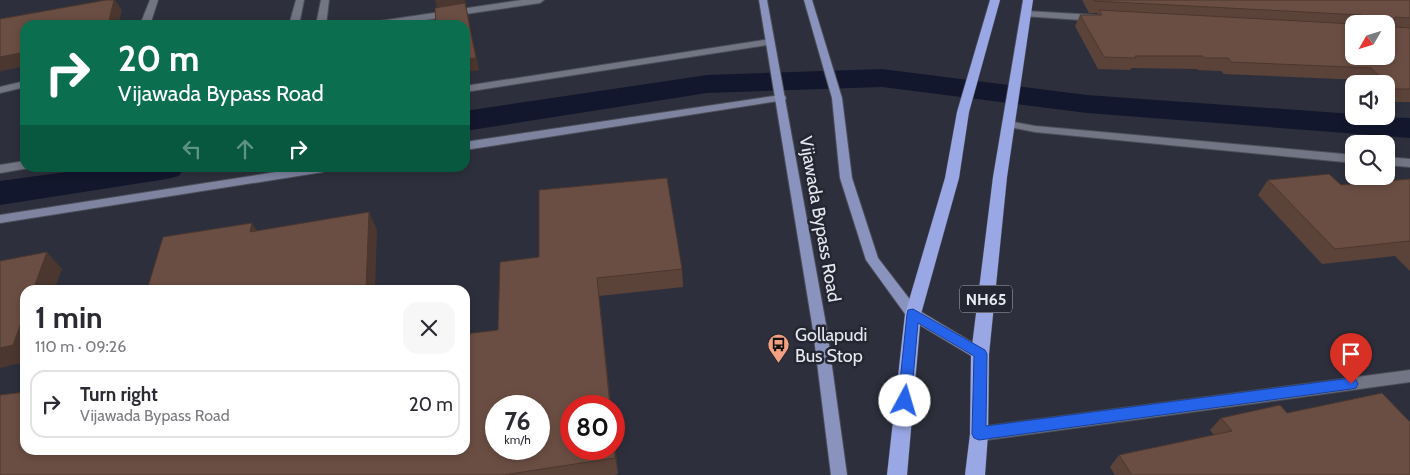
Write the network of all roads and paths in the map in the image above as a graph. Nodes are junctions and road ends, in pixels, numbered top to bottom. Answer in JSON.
{"nodes":[{"id":1,"x":154,"y":0,"type":"edge"},
{"id":2,"x":300,"y":0,"type":"edge"},
{"id":3,"x":325,"y":0,"type":"edge"},
{"id":4,"x":540,"y":0,"type":"edge"},
{"id":5,"x":763,"y":0,"type":"edge"},
{"id":6,"x":808,"y":0,"type":"edge"},
{"id":7,"x":995,"y":0,"type":"edge"},
{"id":8,"x":1028,"y":0,"type":"edge"},
{"id":9,"x":1026,"y":14,"type":"junction"},
{"id":10,"x":1105,"y":19,"type":"edge"},
{"id":11,"x":147,"y":20,"type":"edge"},
{"id":12,"x":295,"y":20,"type":"edge"},
{"id":13,"x":322,"y":20,"type":"edge"},
{"id":14,"x":406,"y":20,"type":"edge"},
{"id":15,"x":771,"y":44,"type":"junction"},
{"id":16,"x":20,"y":85,"type":"edge"},
{"id":17,"x":470,"y":88,"type":"edge"},
{"id":18,"x":0,"y":90,"type":"edge"},
{"id":19,"x":781,"y":98,"type":"junction"},
{"id":20,"x":1008,"y":124,"type":"junction"},
{"id":21,"x":470,"y":145,"type":"edge"},
{"id":22,"x":1345,"y":158,"type":"edge"},
{"id":23,"x":1395,"y":161,"type":"edge"},
{"id":24,"x":1410,"y":162,"type":"edge"},
{"id":25,"x":20,"y":166,"type":"edge"},
{"id":26,"x":0,"y":169,"type":"edge"},
{"id":27,"x":297,"y":172,"type":"edge"},
{"id":28,"x":0,"y":218,"type":"edge"},
{"id":29,"x":913,"y":314,"type":"junction"},
{"id":30,"x":980,"y":354,"type":"junction"},
{"id":31,"x":1410,"y":376,"type":"edge"},
{"id":32,"x":979,"y":434,"type":"junction"},
{"id":33,"x":839,"y":475,"type":"edge"},
{"id":34,"x":897,"y":475,"type":"edge"},
{"id":35,"x":975,"y":475,"type":"edge"}],
"edges":[{"from":1,"to":11,"type":"street"},
{"from":2,"to":12,"type":"street"},
{"from":3,"to":13,"type":"street"},
{"from":4,"to":14,"type":"street"},
{"from":5,"to":15,"type":"main road","name":"Vijawada Bypass Road"},
{"from":6,"to":29,"type":"main road","name":"Vijawada Bypass Road"},
{"from":7,"to":29,"type":"highway"},
{"from":8,"to":9,"type":"highway","number":"NH65"},
{"from":9,"to":10,"type":"street"},
{"from":9,"to":20,"type":"highway","number":"NH65"},
{"from":15,"to":17,"type":"street"},
{"from":15,"to":19,"type":"main road","name":"Vijawada Bypass Road"},
{"from":16,"to":18,"type":"street"},
{"from":19,"to":21,"type":"street"},
{"from":19,"to":33,"type":"main road","name":"Vijawada Bypass Road"},
{"from":20,"to":22,"type":"street"},
{"from":20,"to":30,"type":"highway","number":"NH65"},
{"from":23,"to":24,"type":"street"},
{"from":25,"to":26,"type":"street"},
{"from":27,"to":28,"type":"street"},
{"from":29,"to":30,"type":"main road","name":"Vijawada Bypass Road"},
{"from":29,"to":34,"type":"highway"},
{"from":30,"to":32,"type":"highway","number":"NH65"},
{"from":31,"to":32,"type":"street"},
{"from":32,"to":35,"type":"highway","number":"NH65"}]}
